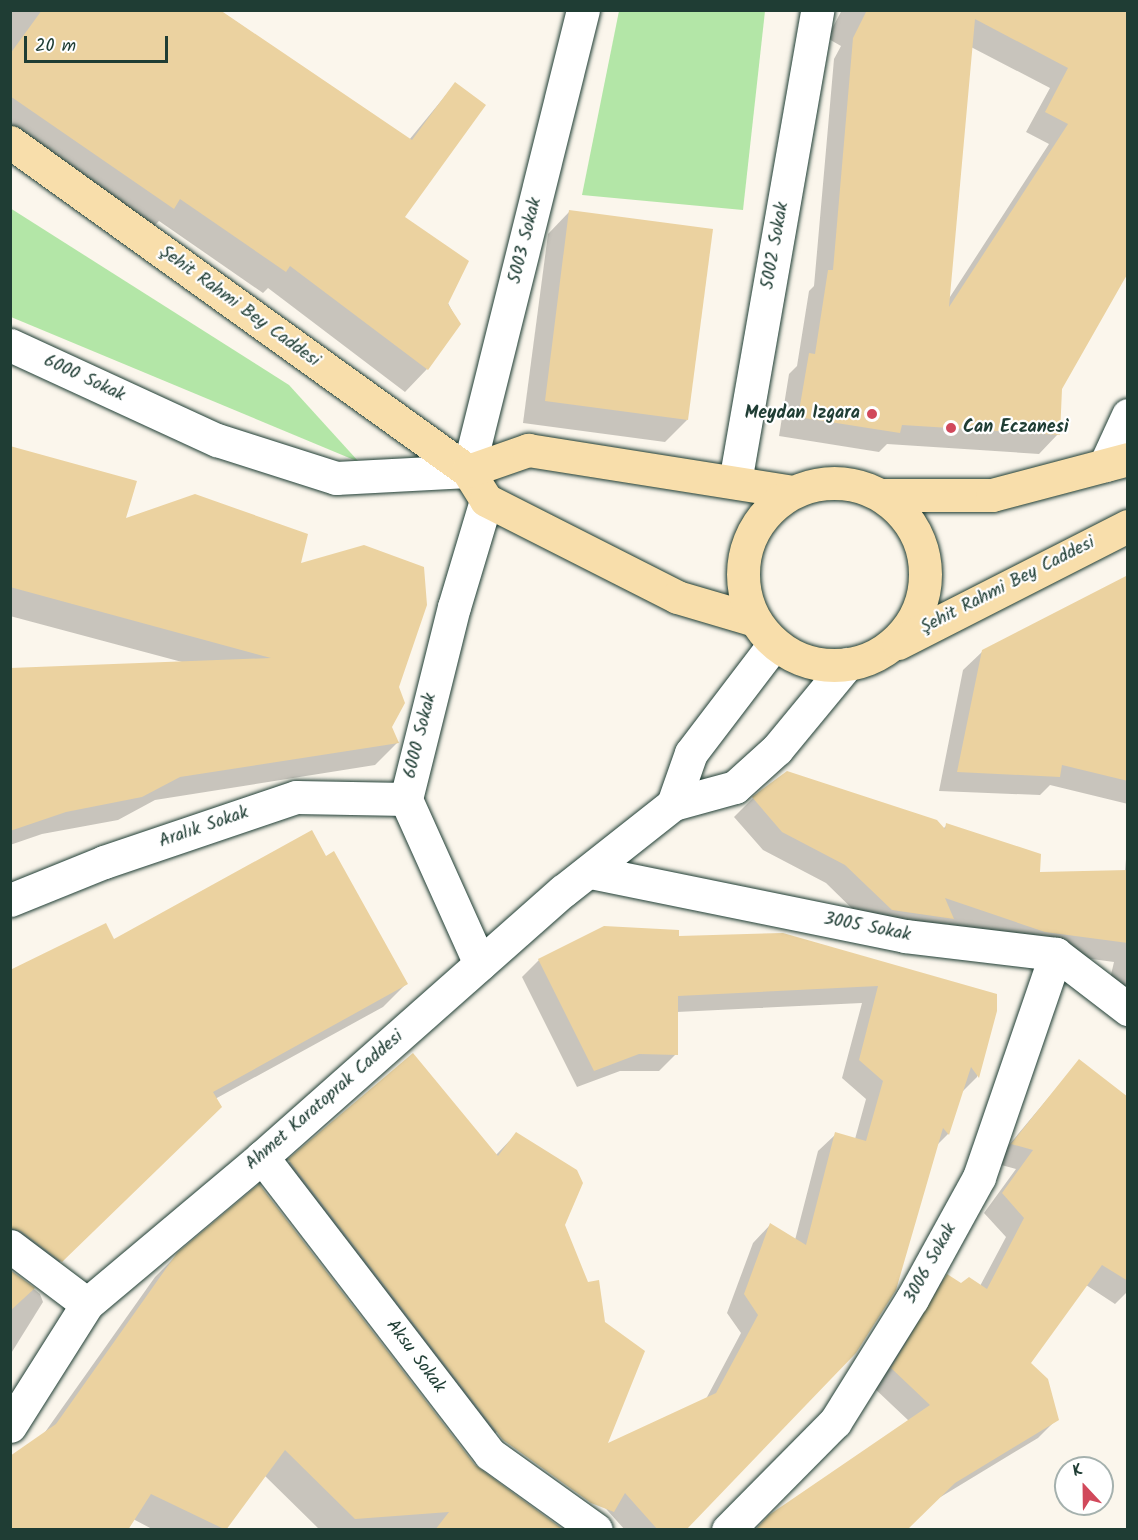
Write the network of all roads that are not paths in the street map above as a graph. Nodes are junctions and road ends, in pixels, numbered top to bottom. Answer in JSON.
{"nodes":[{"id":1,"x":583,"y":10,"type":"edge"},
{"id":2,"x":817,"y":10,"type":"edge"},
{"id":3,"x":10,"y":142,"type":"edge"},
{"id":4,"x":10,"y":345,"type":"edge"},
{"id":5,"x":1128,"y":415,"type":"edge"},
{"id":6,"x":1116,"y":462,"type":"edge"},
{"id":7,"x":468,"y":471,"type":"junction"},
{"id":8,"x":735,"y":482,"type":"junction"},
{"id":9,"x":792,"y":492,"type":"junction"},
{"id":10,"x":882,"y":495,"type":"junction"},
{"id":11,"x":486,"y":500,"type":"junction"},
{"id":12,"x":1128,"y":526,"type":"edge"},
{"id":13,"x":764,"y":632,"type":"junction"},
{"id":14,"x":888,"y":648,"type":"junction"},
{"id":15,"x":847,"y":664,"type":"junction"},
{"id":16,"x":406,"y":799,"type":"junction"},
{"id":17,"x":673,"y":804,"type":"junction"},
{"id":18,"x":591,"y":872,"type":"junction"},
{"id":19,"x":10,"y":900,"type":"edge"},
{"id":20,"x":1056,"y":954,"type":"junction"},
{"id":21,"x":480,"y":964,"type":"junction"},
{"id":22,"x":1128,"y":1009,"type":"edge"},
{"id":23,"x":262,"y":1157,"type":"junction"},
{"id":24,"x":10,"y":1246,"type":"edge"},
{"id":25,"x":87,"y":1304,"type":"junction"},
{"id":26,"x":10,"y":1426,"type":"edge"},
{"id":27,"x":596,"y":1530,"type":"edge"},
{"id":28,"x":728,"y":1530,"type":"edge"}],
"edges":[{"from":1,"to":7,"type":"street","name":"5003 Sokak"},
{"from":2,"to":8,"type":"street","name":"5002 Sokak"},
{"from":3,"to":7,"type":"main road","name":"Şehit Rahmi Bey Caddesi"},
{"from":4,"to":7,"type":"street","name":"6000 Sokak"},
{"from":5,"to":6,"type":"street"},
{"from":6,"to":10,"type":"main road","name":"Şehit Rahmi Bey Caddesi"},
{"from":7,"to":8,"type":"main road","name":"Şehit Rahmi Bey Caddesi"},
{"from":7,"to":11,"type":"main road","name":"Şehit Rahmi Bey Caddesi"},
{"from":8,"to":9,"type":"main road","name":"Şehit Rahmi Bey Caddesi"},
{"from":9,"to":10,"type":"main road","name":"Şehit Rahmi Bey Caddesi"},
{"from":9,"to":13,"type":"main road","name":"Şehit Rahmi Bey Caddesi"},
{"from":10,"to":14,"type":"main road","name":"Şehit Rahmi Bey Caddesi"},
{"from":11,"to":13,"type":"main road","name":"Şehit Rahmi Bey Caddesi"},
{"from":11,"to":16,"type":"street","name":"6000 Sokak"},
{"from":12,"to":14,"type":"main road","name":"Şehit Rahmi Bey Caddesi"},
{"from":13,"to":15,"type":"main road","name":"Şehit Rahmi Bey Caddesi"},
{"from":13,"to":17,"type":"street"},
{"from":14,"to":15,"type":"main road","name":"Şehit Rahmi Bey Caddesi"},
{"from":15,"to":17,"type":"street","name":"Ahmet Karatoprak Caddesi"},
{"from":16,"to":19,"type":"street","name":"Aralık Sokak"},
{"from":16,"to":21,"type":"street","name":"6000 Sokak"},
{"from":17,"to":18,"type":"street","name":"Ahmet Karatoprak Caddesi"},
{"from":18,"to":20,"type":"street","name":"3005 Sokak"},
{"from":18,"to":21,"type":"street","name":"Ahmet Karatoprak Caddesi"},
{"from":20,"to":22,"type":"street"},
{"from":20,"to":28,"type":"street","name":"3006 Sokak"},
{"from":21,"to":23,"type":"street","name":"Ahmet Karatoprak Caddesi"},
{"from":23,"to":25,"type":"street","name":"Ahmet Karatoprak Caddesi"},
{"from":23,"to":27,"type":"street","name":"Aksu Sokak"},
{"from":24,"to":25,"type":"street"},
{"from":25,"to":26,"type":"street","name":"Ahmet Karatoprak Caddesi"}]}
